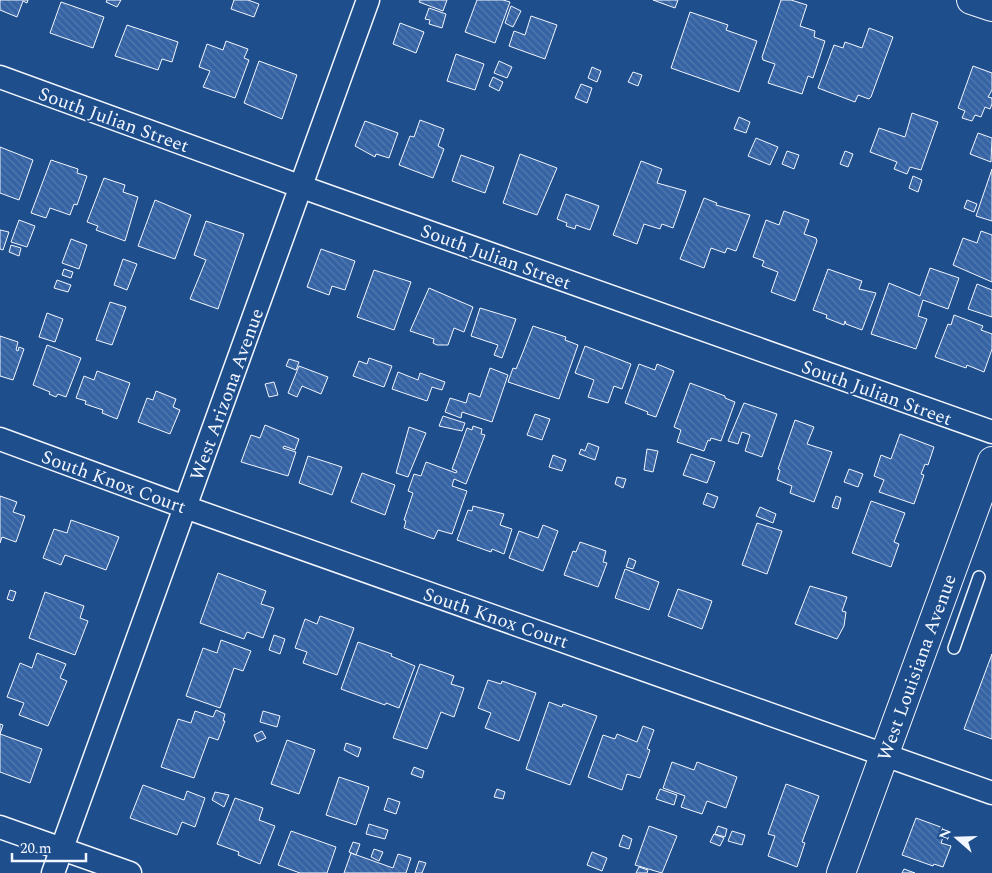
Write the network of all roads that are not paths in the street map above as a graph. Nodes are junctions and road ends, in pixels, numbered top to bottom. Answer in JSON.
{"nodes":[{"id":1,"x":368,"y":0,"type":"edge"},
{"id":2,"x":971,"y":0,"type":"edge"},
{"id":3,"x":992,"y":7,"type":"edge"},
{"id":4,"x":0,"y":77,"type":"edge"},
{"id":5,"x":302,"y":187,"type":"junction"},
{"id":6,"x":992,"y":432,"type":"edge"},
{"id":7,"x":0,"y":439,"type":"edge"},
{"id":8,"x":992,"y":461,"type":"edge"},
{"id":9,"x":185,"y":508,"type":"junction"},
{"id":10,"x":979,"y":577,"type":"dead end"},
{"id":11,"x":954,"y":648,"type":"dead end"},
{"id":12,"x":883,"y":754,"type":"junction"},
{"id":13,"x":992,"y":792,"type":"edge"},
{"id":14,"x":0,"y":827,"type":"edge"},
{"id":15,"x":61,"y":848,"type":"junction"},
{"id":16,"x":53,"y":873,"type":"edge"},
{"id":17,"x":130,"y":873,"type":"edge"},
{"id":18,"x":840,"y":873,"type":"edge"}],
"edges":[{"from":1,"to":5,"type":"street","name":"West Arizona Avenue"},
{"from":2,"to":3,"type":"street"},
{"from":4,"to":5,"type":"street","name":"South Julian Street"},
{"from":5,"to":6,"type":"street","name":"South Julian Street"},
{"from":5,"to":9,"type":"street","name":"West Arizona Avenue"},
{"from":7,"to":9,"type":"street","name":"South Knox Court"},
{"from":8,"to":12,"type":"street","name":"West Louisiana Avenue"},
{"from":9,"to":12,"type":"street","name":"South Knox Court"},
{"from":9,"to":15,"type":"street","name":"West Arizona Avenue"},
{"from":10,"to":11,"type":"lane"},
{"from":12,"to":13,"type":"street","name":"South Knox Court"},
{"from":12,"to":18,"type":"street","name":"West Louisiana Avenue"},
{"from":14,"to":15,"type":"street"},
{"from":15,"to":16,"type":"street","name":"West Arizona Avenue"},
{"from":15,"to":17,"type":"street"}]}
